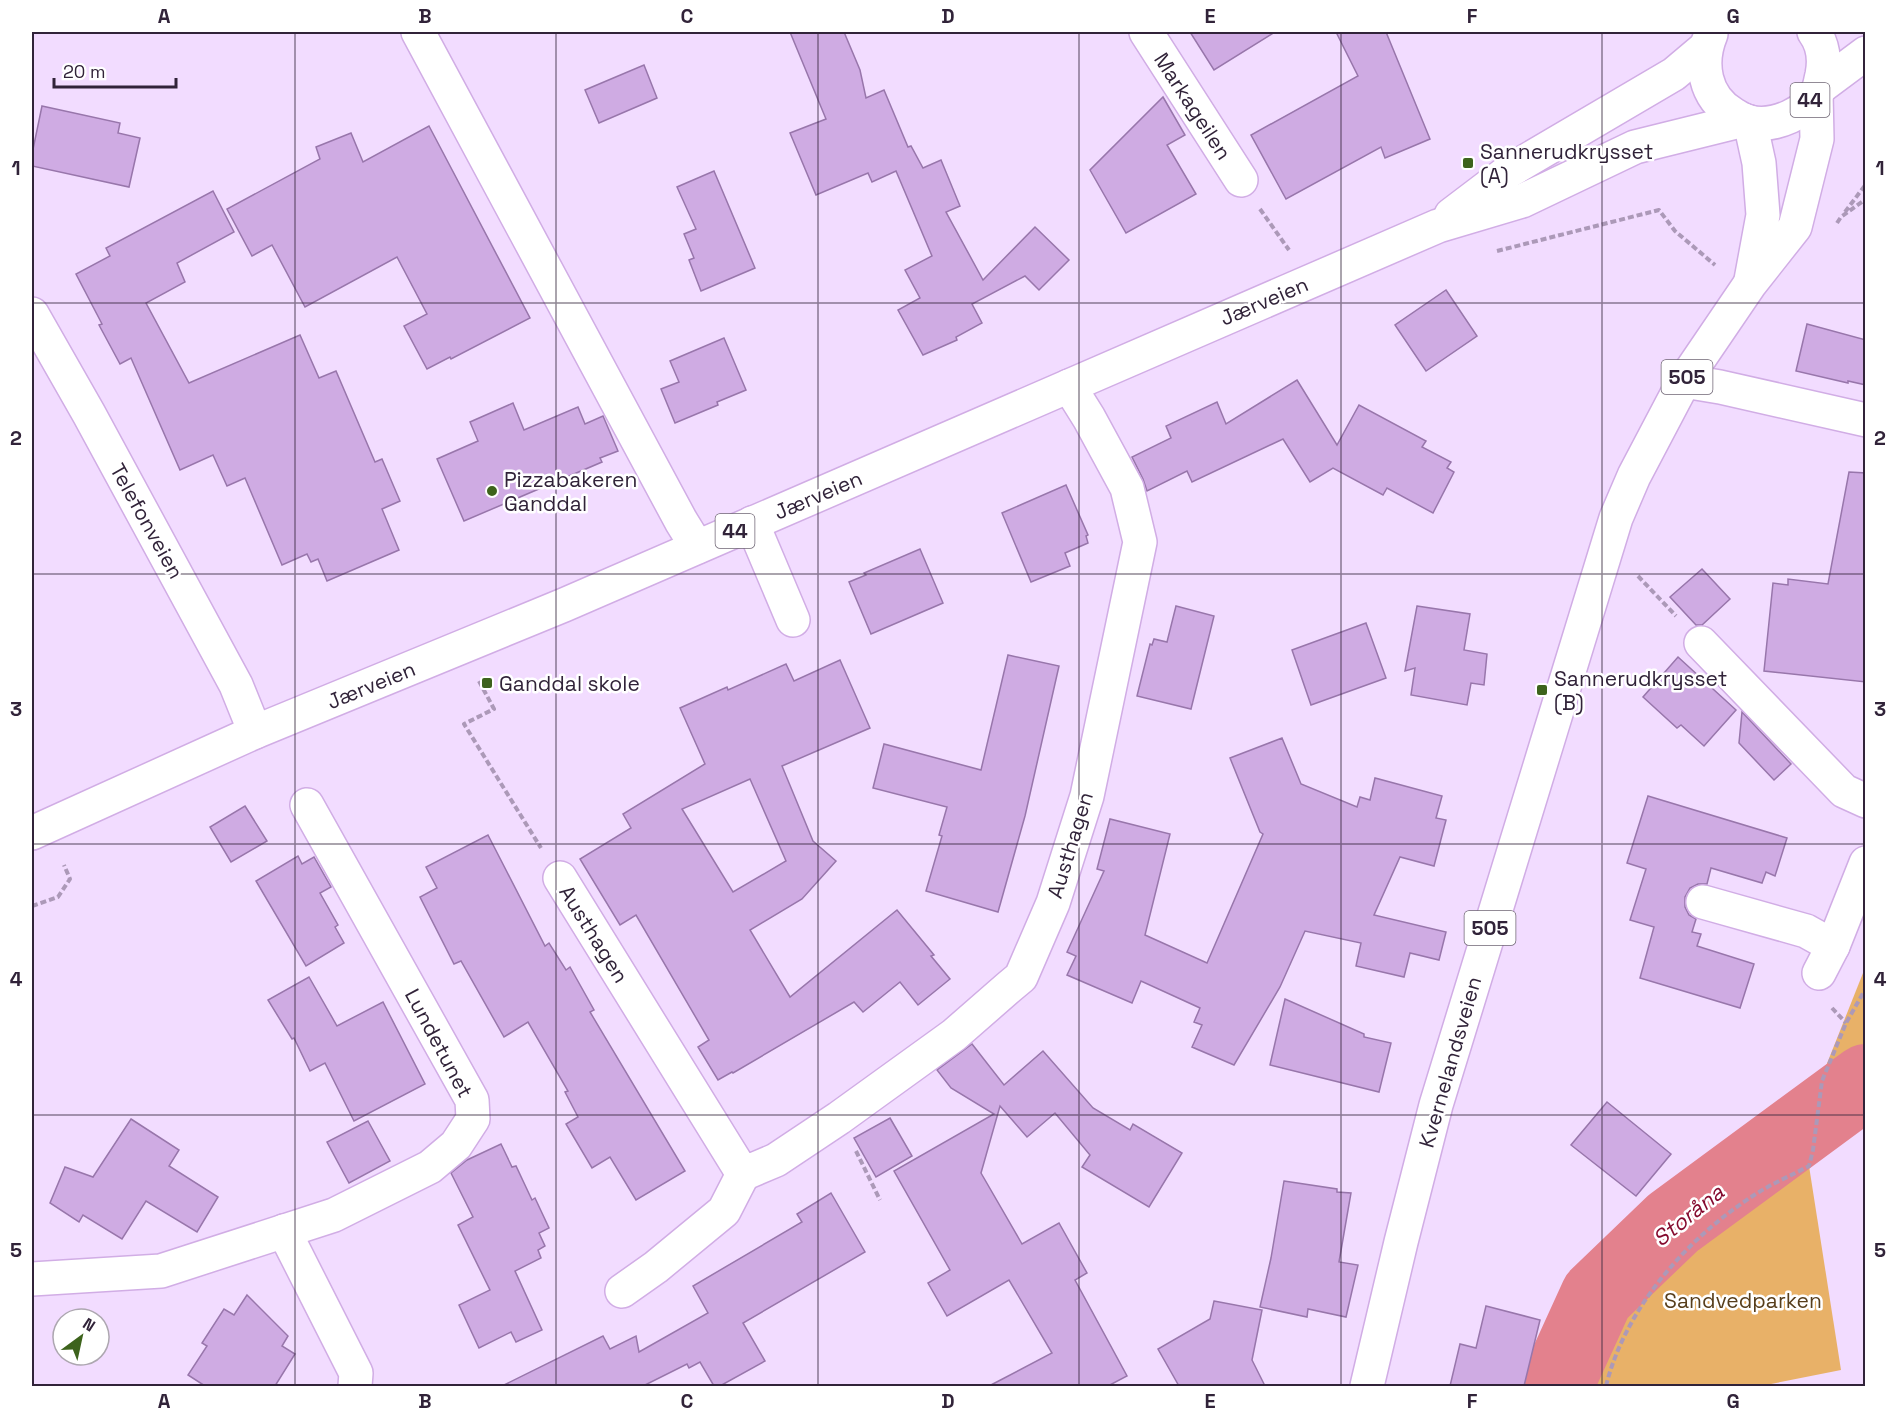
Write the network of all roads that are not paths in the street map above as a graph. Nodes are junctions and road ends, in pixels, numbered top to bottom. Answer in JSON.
{"nodes":[{"id":1,"x":418,"y":32,"type":"edge"},
{"id":2,"x":1146,"y":32,"type":"edge"},
{"id":3,"x":1814,"y":32,"type":"edge"},
{"id":4,"x":1709,"y":39,"type":"edge"},
{"id":5,"x":1866,"y":53,"type":"edge"},
{"id":6,"x":1818,"y":90,"type":"junction"},
{"id":7,"x":1747,"y":121,"type":"junction"},
{"id":8,"x":1241,"y":180,"type":"road end"},
{"id":9,"x":1438,"y":226,"type":"junction"},
{"id":10,"x":1750,"y":284,"type":"junction"},
{"id":11,"x":32,"y":314,"type":"edge"},
{"id":12,"x":1684,"y":381,"type":"junction"},
{"id":13,"x":1069,"y":386,"type":"junction"},
{"id":14,"x":1866,"y":420,"type":"edge"},
{"id":15,"x":752,"y":523,"type":"junction"},
{"id":16,"x":697,"y":547,"type":"junction"},
{"id":17,"x":793,"y":620,"type":"dead end"},
{"id":18,"x":1701,"y":643,"type":"road end"},
{"id":19,"x":255,"y":732,"type":"junction"},
{"id":20,"x":1866,"y":801,"type":"edge"},
{"id":21,"x":307,"y":805,"type":"dead end"},
{"id":22,"x":32,"y":833,"type":"edge"},
{"id":23,"x":1866,"y":863,"type":"edge"},
{"id":24,"x":560,"y":878,"type":"road end"},
{"id":25,"x":1703,"y":902,"type":"dead end"},
{"id":26,"x":743,"y":1174,"type":"junction"},
{"id":27,"x":284,"y":1231,"type":"junction"},
{"id":28,"x":32,"y":1279,"type":"edge"},
{"id":29,"x":622,"y":1292,"type":"dead end"},
{"id":30,"x":355,"y":1386,"type":"edge"},
{"id":31,"x":1367,"y":1386,"type":"edge"}],
"edges":[{"from":1,"to":16,"type":"main road"},
{"from":2,"to":8,"type":"main road","name":"Markageilen"},
{"from":3,"to":6,"type":"main road","number":"44"},
{"from":4,"to":7,"type":"main road","number":"44"},
{"from":4,"to":9,"type":"main road","name":"Jærveien","number":"44"},
{"from":5,"to":6,"type":"main road","number":"44"},
{"from":6,"to":7,"type":"main road","number":"44"},
{"from":6,"to":10,"type":"main road","name":"Kvernelandsveien","number":"505"},
{"from":7,"to":9,"type":"main road","name":"Jærveien","number":"44"},
{"from":7,"to":10,"type":"main road","name":"Kvernelandsveien","number":"505"},
{"from":9,"to":13,"type":"main road","name":"Jærveien","number":"44"},
{"from":10,"to":12,"type":"main road","name":"Kvernelandsveien","number":"505"},
{"from":11,"to":19,"type":"main road","name":"Telefonveien"},
{"from":12,"to":14,"type":"main road"},
{"from":12,"to":31,"type":"main road","name":"Kvernelandsveien","number":"505"},
{"from":13,"to":15,"type":"main road","name":"Jærveien","number":"44"},
{"from":13,"to":26,"type":"main road","name":"Austhagen"},
{"from":15,"to":16,"type":"main road","name":"Jærveien","number":"44"},
{"from":15,"to":17,"type":"main road"},
{"from":16,"to":19,"type":"main road","name":"Jærveien","number":"44"},
{"from":18,"to":20,"type":"main road"},
{"from":19,"to":22,"type":"main road","name":"Jærveien","number":"44"},
{"from":21,"to":27,"type":"main road","name":"Lundetunet"},
{"from":23,"to":25,"type":"main road"},
{"from":24,"to":26,"type":"main road","name":"Austhagen"},
{"from":26,"to":29,"type":"main road"},
{"from":27,"to":28,"type":"main road","name":"Lundetunet"},
{"from":27,"to":30,"type":"main road"}]}
